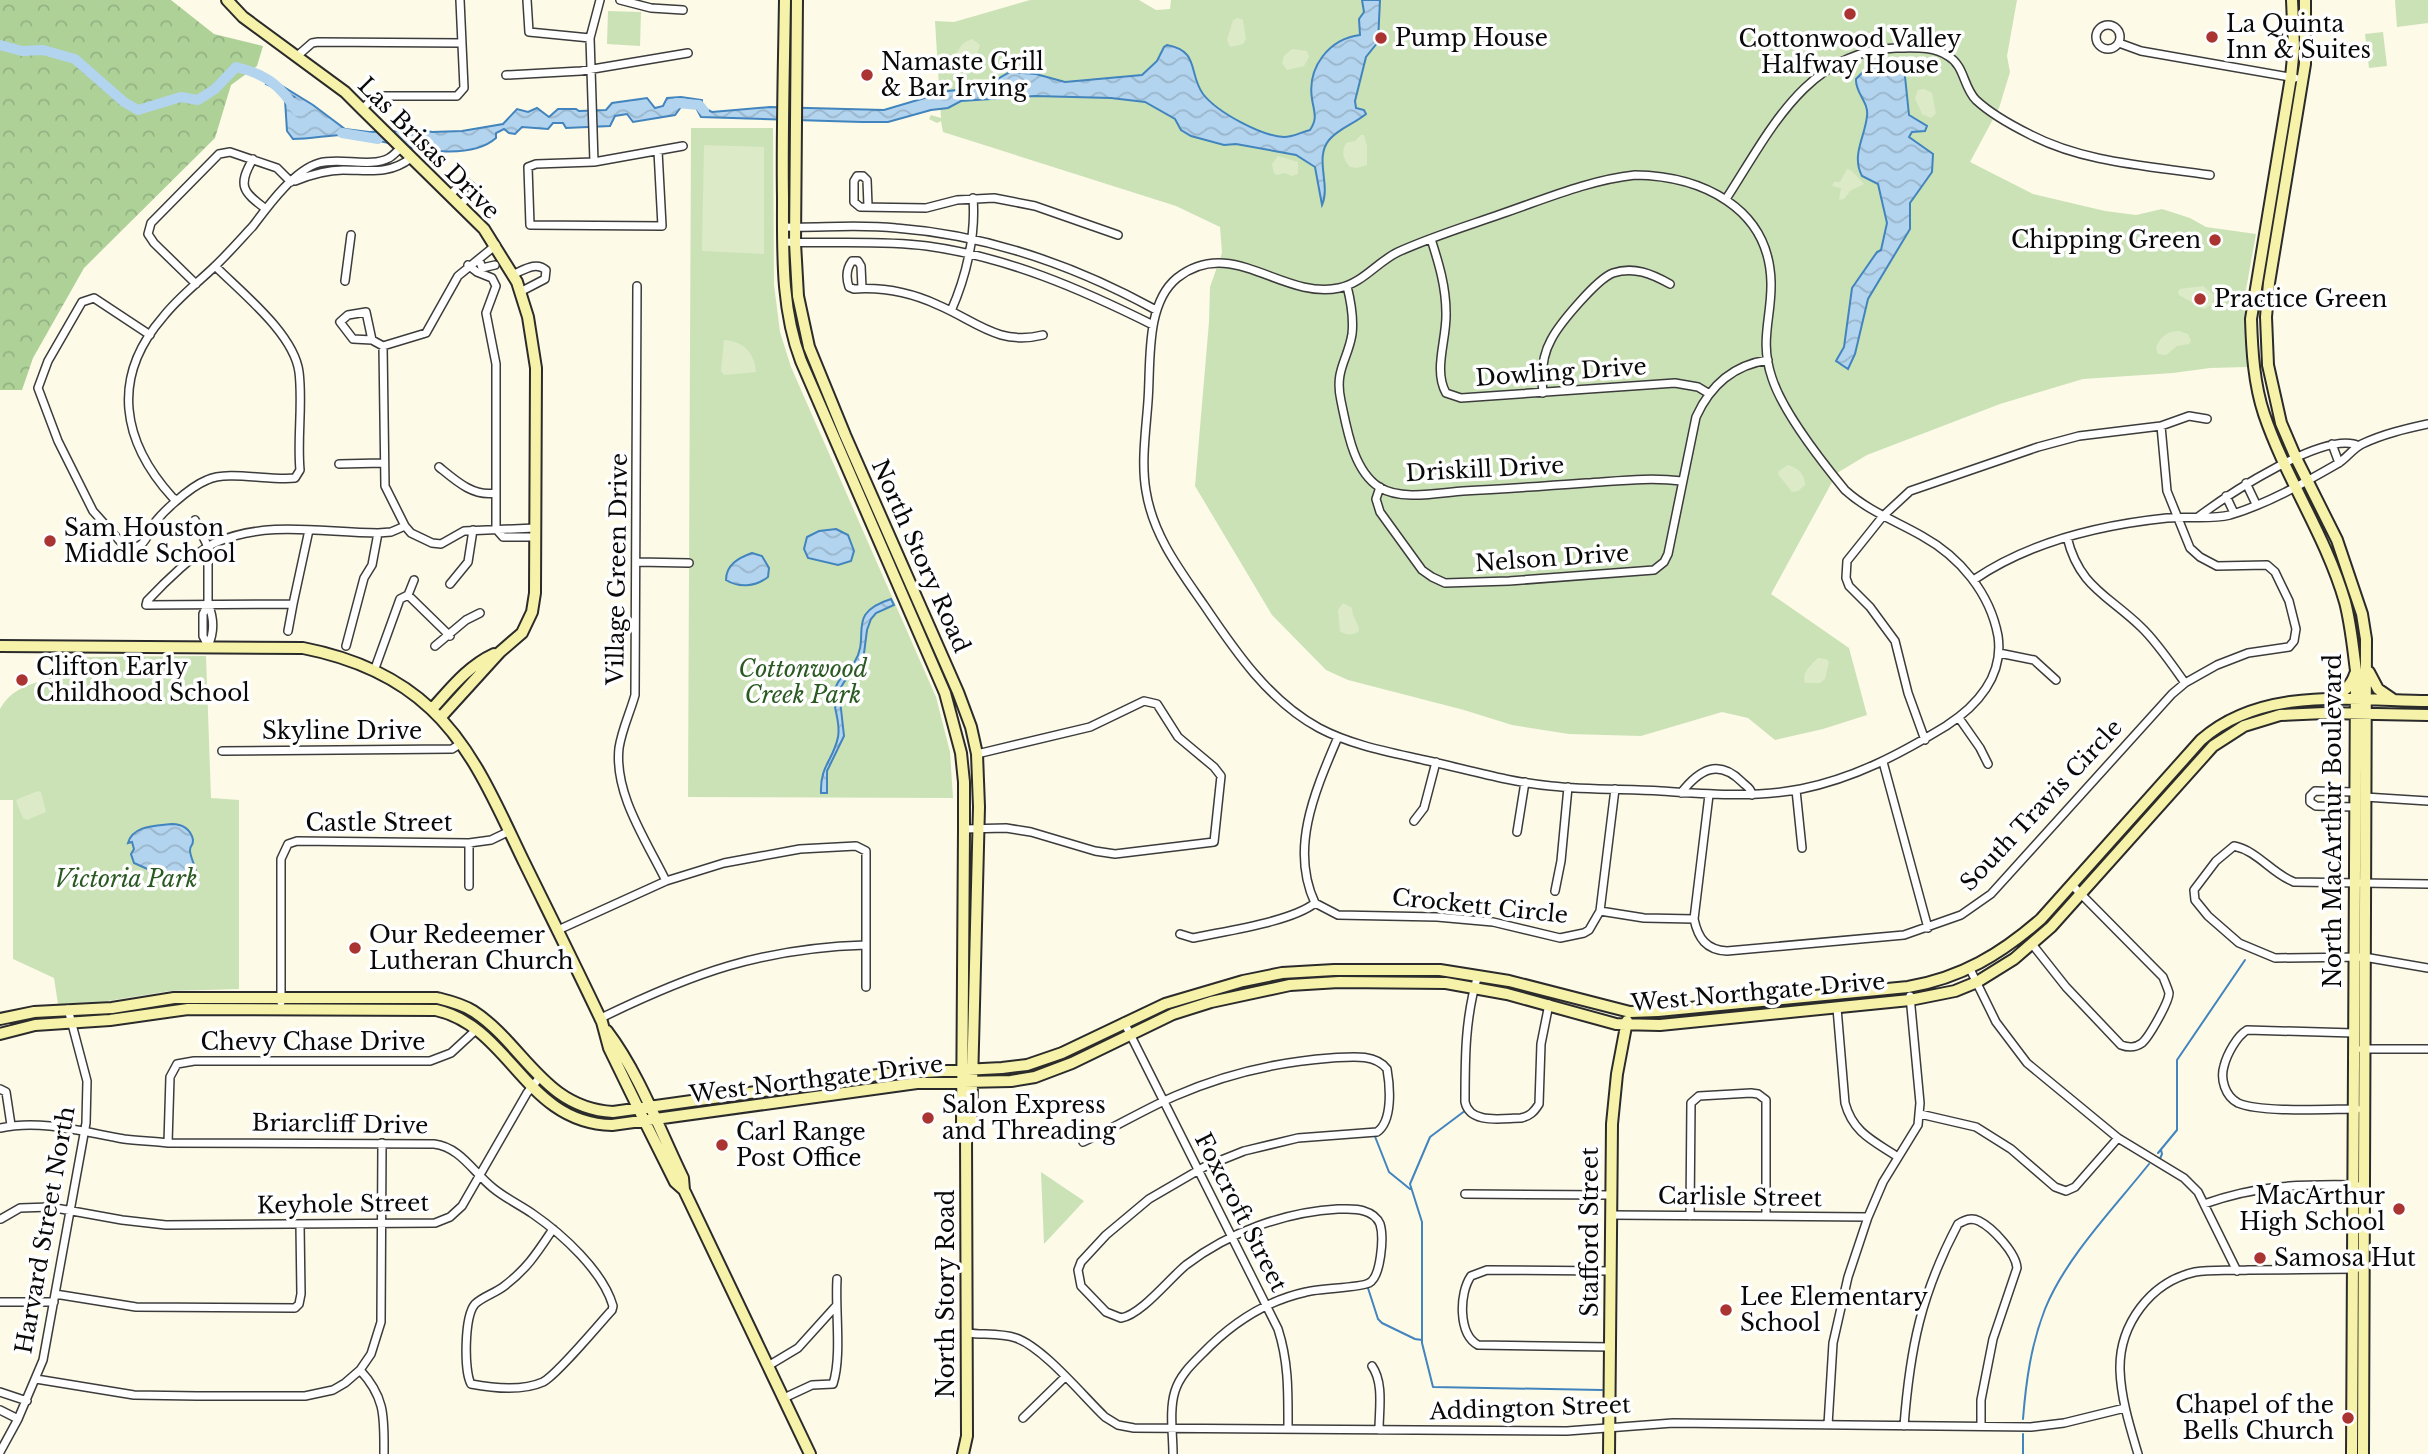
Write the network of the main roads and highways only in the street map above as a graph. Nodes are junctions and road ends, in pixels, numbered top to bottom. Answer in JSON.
{"nodes":[{"id":1,"x":785,"y":0,"type":"edge"},
{"id":2,"x":797,"y":0,"type":"edge"},
{"id":3,"x":2292,"y":0,"type":"edge"},
{"id":4,"x":2305,"y":0,"type":"edge"},
{"id":5,"x":228,"y":1,"type":"edge"},
{"id":6,"x":790,"y":38,"type":"junction"},
{"id":7,"x":789,"y":227,"type":"junction"},
{"id":8,"x":790,"y":276,"type":"junction"},
{"id":9,"x":2345,"y":561,"type":"junction"},
{"id":10,"x":2333,"y":567,"type":"junction"},
{"id":11,"x":937,"y":642,"type":"junction"},
{"id":12,"x":0,"y":646,"type":"edge"},
{"id":13,"x":925,"y":648,"type":"junction"},
{"id":14,"x":2367,"y":666,"type":"junction"},
{"id":15,"x":2356,"y":671,"type":"junction"},
{"id":16,"x":2323,"y":700,"type":"junction"},
{"id":17,"x":2361,"y":700,"type":"junction"},
{"id":18,"x":2394,"y":700,"type":"junction"},
{"id":19,"x":2428,"y":701,"type":"edge"},
{"id":20,"x":436,"y":713,"type":"junction"},
{"id":21,"x":2361,"y":713,"type":"junction"},
{"id":22,"x":2428,"y":715,"type":"edge"},
{"id":23,"x":2360,"y":957,"type":"junction"},
{"id":24,"x":1476,"y":981,"type":"junction"},
{"id":25,"x":281,"y":1003,"type":"junction"},
{"id":26,"x":409,"y":1003,"type":"junction"},
{"id":27,"x":1630,"y":1012,"type":"junction"},
{"id":28,"x":0,"y":1019,"type":"edge"},
{"id":29,"x":1626,"y":1026,"type":"junction"},
{"id":30,"x":0,"y":1034,"type":"edge"},
{"id":31,"x":2359,"y":1049,"type":"junction"},
{"id":32,"x":967,"y":1069,"type":"junction"},
{"id":33,"x":967,"y":1082,"type":"junction"},
{"id":34,"x":808,"y":1085,"type":"junction"},
{"id":35,"x":809,"y":1098,"type":"junction"},
{"id":36,"x":644,"y":1109,"type":"junction"},
{"id":37,"x":650,"y":1121,"type":"junction"},
{"id":38,"x":2358,"y":1373,"type":"junction"},
{"id":39,"x":810,"y":1454,"type":"edge"},
{"id":40,"x":963,"y":1454,"type":"edge"},
{"id":41,"x":1609,"y":1454,"type":"edge"},
{"id":42,"x":2352,"y":1454,"type":"edge"},
{"id":43,"x":2363,"y":1454,"type":"edge"}],
"edges":[{"from":1,"to":6,"type":"main road","name":"North Story Road"},
{"from":2,"to":6,"type":"main road","name":"North Story Road"},
{"from":3,"to":10,"type":"main road","name":"North MacArthur Boulevard"},
{"from":4,"to":9,"type":"main road","name":"North MacArthur Boulevard"},
{"from":5,"to":20,"type":"main road","name":"Las Brisas Drive"},
{"from":6,"to":7,"type":"main road","name":"North Story Road"},
{"from":6,"to":7,"type":"main road","name":"North Story Road"},
{"from":7,"to":8,"type":"main road","name":"North Story Road"},
{"from":7,"to":8,"type":"main road","name":"North Story Road"},
{"from":8,"to":11,"type":"main road","name":"North Story Road"},
{"from":8,"to":13,"type":"main road","name":"North Story Road"},
{"from":9,"to":10,"type":"main road"},
{"from":9,"to":14,"type":"main road","name":"North MacArthur Boulevard"},
{"from":10,"to":15,"type":"main road","name":"North MacArthur Boulevard"},
{"from":11,"to":13,"type":"main road"},
{"from":11,"to":32,"type":"main road","name":"North Story Road"},
{"from":12,"to":20,"type":"main road"},
{"from":13,"to":32,"type":"main road","name":"North Story Road"},
{"from":14,"to":17,"type":"main road","name":"North MacArthur Boulevard"},
{"from":14,"to":18,"type":"main road"},
{"from":15,"to":16,"type":"main road"},
{"from":15,"to":17,"type":"main road","name":"North MacArthur Boulevard"},
{"from":16,"to":17,"type":"main road","name":"West Northgate Drive"},
{"from":16,"to":27,"type":"main road","name":"West Northgate Drive"},
{"from":17,"to":18,"type":"main road","name":"West Northgate Drive"},
{"from":17,"to":21,"type":"main road","name":"North MacArthur Boulevard"},
{"from":18,"to":19,"type":"main road","name":"West Northgate Drive"},
{"from":20,"to":36,"type":"main road"},
{"from":21,"to":22,"type":"main road","name":"West Northgate Drive"},
{"from":21,"to":23,"type":"main road","name":"North MacArthur Boulevard"},
{"from":21,"to":29,"type":"main road","name":"West Northgate Drive"},
{"from":23,"to":31,"type":"main road","name":"North MacArthur Boulevard"},
{"from":23,"to":31,"type":"main road","name":"North MacArthur Boulevard"},
{"from":24,"to":27,"type":"main road","name":"West Northgate Drive"},
{"from":24,"to":29,"type":"main road","name":"West Northgate Drive"},
{"from":24,"to":32,"type":"main road","name":"West Northgate Drive"},
{"from":24,"to":33,"type":"main road","name":"West Northgate Drive"},
{"from":25,"to":26,"type":"main road","name":"West Northgate Drive"},
{"from":25,"to":28,"type":"main road","name":"West Northgate Drive"},
{"from":25,"to":30,"type":"main road","name":"West Northgate Drive"},
{"from":26,"to":36,"type":"main road","name":"West Northgate Drive"},
{"from":26,"to":37,"type":"main road","name":"West Northgate Drive"},
{"from":27,"to":29,"type":"main road","name":"Stafford Street"},
{"from":29,"to":41,"type":"main road","name":"Stafford Street"},
{"from":31,"to":38,"type":"main road","name":"North MacArthur Boulevard"},
{"from":32,"to":33,"type":"main road","name":"North Story Road"},
{"from":32,"to":34,"type":"main road","name":"West Northgate Drive"},
{"from":33,"to":35,"type":"main road","name":"West Northgate Drive"},
{"from":33,"to":40,"type":"main road","name":"North Story Road"},
{"from":34,"to":35,"type":"main road"},
{"from":34,"to":36,"type":"main road","name":"West Northgate Drive"},
{"from":35,"to":37,"type":"main road","name":"West Northgate Drive"},
{"from":36,"to":37,"type":"main road"},
{"from":37,"to":39,"type":"main road"},
{"from":38,"to":42,"type":"main road","name":"North MacArthur Boulevard"},
{"from":38,"to":43,"type":"main road","name":"North MacArthur Boulevard"}]}
